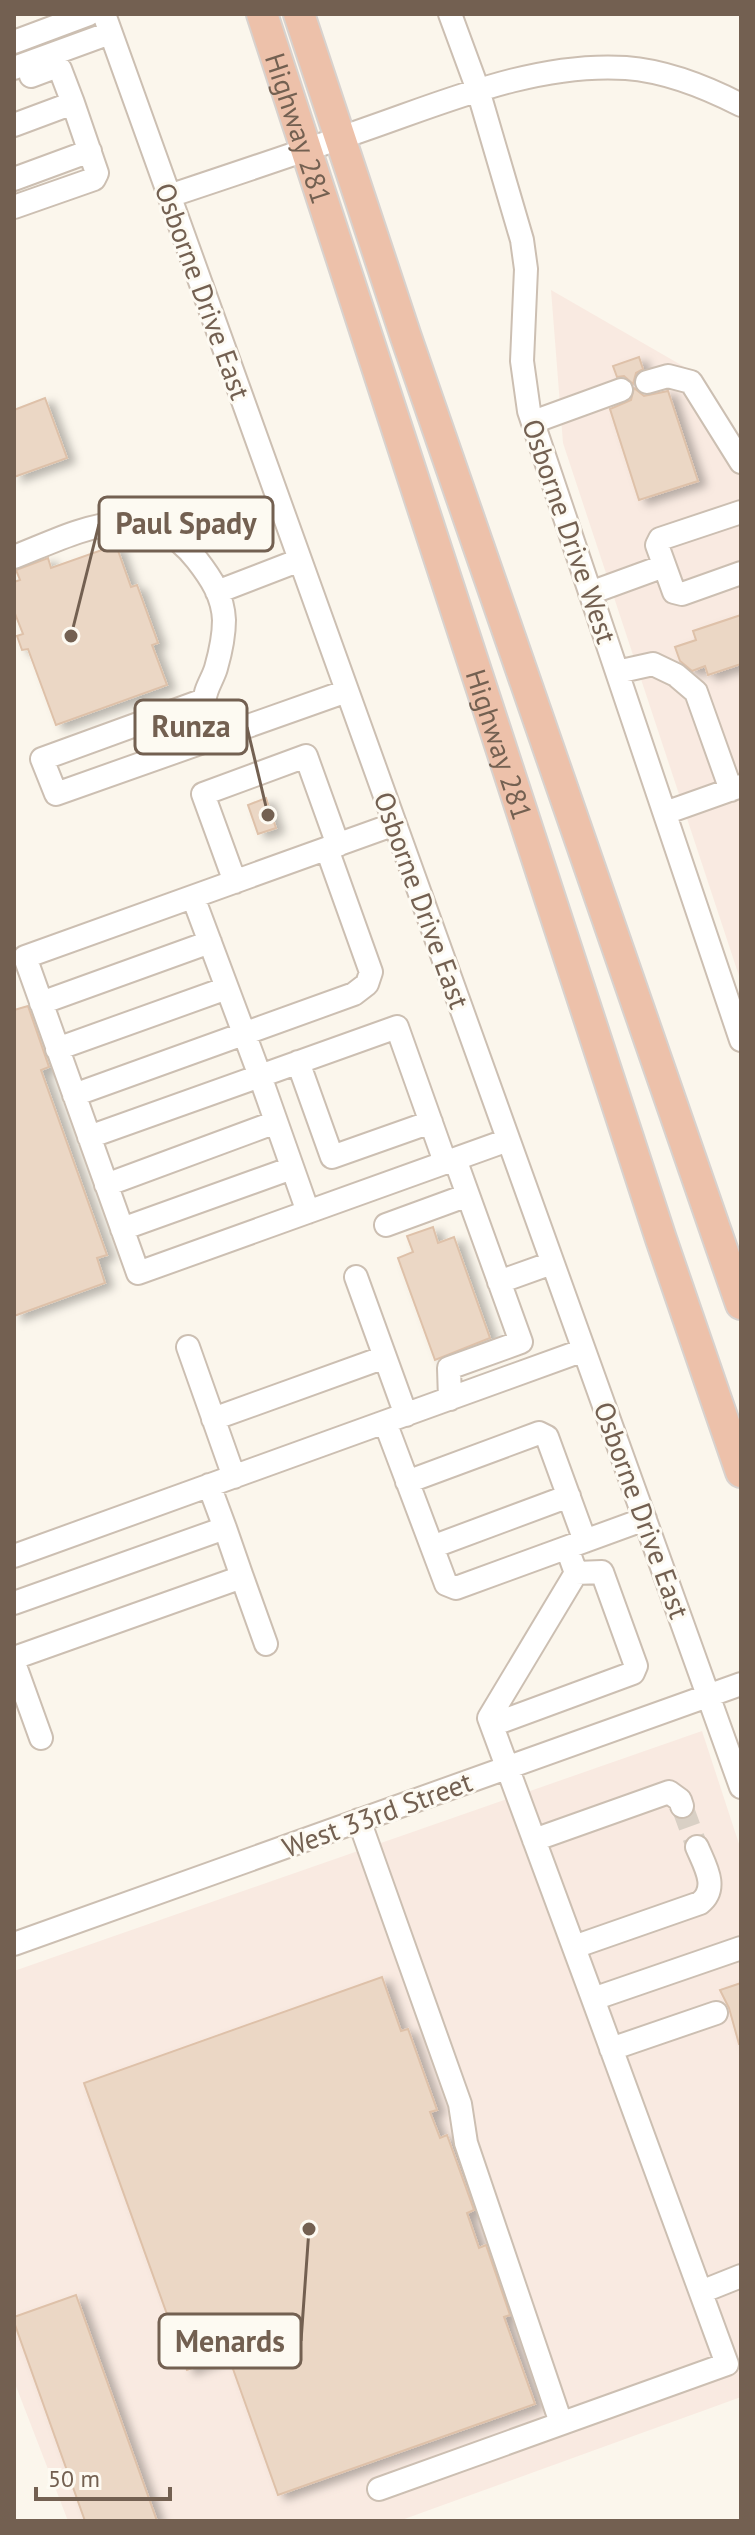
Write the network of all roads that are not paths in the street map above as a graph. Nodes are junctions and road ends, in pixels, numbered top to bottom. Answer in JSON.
{"nodes":[{"id":1,"x":89,"y":14,"type":"edge"},
{"id":2,"x":262,"y":14,"type":"edge"},
{"id":3,"x":299,"y":14,"type":"edge"},
{"id":4,"x":450,"y":14,"type":"edge"},
{"id":5,"x":107,"y":23,"type":"edge"},
{"id":6,"x":14,"y":42,"type":"edge"},
{"id":7,"x":14,"y":68,"type":"edge"},
{"id":8,"x":14,"y":82,"type":"edge"},
{"id":9,"x":478,"y":90,"type":"junction"},
{"id":10,"x":73,"y":103,"type":"junction"},
{"id":11,"x":741,"y":105,"type":"edge"},
{"id":12,"x":14,"y":125,"type":"edge"},
{"id":13,"x":342,"y":138,"type":"junction"},
{"id":14,"x":309,"y":149,"type":"junction"},
{"id":15,"x":90,"y":151,"type":"junction"},
{"id":16,"x":14,"y":179,"type":"edge"},
{"id":17,"x":169,"y":196,"type":"junction"},
{"id":18,"x":14,"y":207,"type":"edge"},
{"id":19,"x":647,"y":382,"type":"dead end"},
{"id":20,"x":621,"y":390,"type":"dead end"},
{"id":21,"x":533,"y":422,"type":"junction"},
{"id":22,"x":741,"y":462,"type":"edge"},
{"id":23,"x":741,"y":512,"type":"edge"},
{"id":24,"x":14,"y":557,"type":"edge"},
{"id":25,"x":300,"y":560,"type":"junction"},
{"id":26,"x":664,"y":566,"type":"junction"},
{"id":27,"x":741,"y":573,"type":"edge"},
{"id":28,"x":217,"y":592,"type":"junction"},
{"id":29,"x":590,"y":593,"type":"junction"},
{"id":30,"x":617,"y":672,"type":"junction"},
{"id":31,"x":347,"y":691,"type":"junction"},
{"id":32,"x":204,"y":700,"type":"junction"},
{"id":33,"x":216,"y":738,"type":"junction"},
{"id":34,"x":736,"y":788,"type":"edge"},
{"id":35,"x":665,"y":813,"type":"junction"},
{"id":36,"x":395,"y":824,"type":"junction"},
{"id":37,"x":332,"y":847,"type":"junction"},
{"id":38,"x":235,"y":882,"type":"junction"},
{"id":39,"x":193,"y":897,"type":"junction"},
{"id":40,"x":210,"y":942,"type":"junction"},
{"id":41,"x":732,"y":984,"type":"edge"},
{"id":42,"x":227,"y":988,"type":"junction"},
{"id":43,"x":41,"y":1003,"type":"junction"},
{"id":44,"x":244,"y":1033,"type":"junction"},
{"id":45,"x":741,"y":1040,"type":"edge"},
{"id":46,"x":57,"y":1049,"type":"junction"},
{"id":47,"x":298,"y":1062,"type":"junction"},
{"id":48,"x":260,"y":1076,"type":"junction"},
{"id":49,"x":74,"y":1095,"type":"junction"},
{"id":50,"x":276,"y":1122,"type":"junction"},
{"id":51,"x":431,"y":1122,"type":"junction"},
{"id":52,"x":89,"y":1137,"type":"junction"},
{"id":53,"x":508,"y":1140,"type":"junction"},
{"id":54,"x":450,"y":1160,"type":"junction"},
{"id":55,"x":292,"y":1168,"type":"junction"},
{"id":56,"x":106,"y":1185,"type":"junction"},
{"id":57,"x":468,"y":1195,"type":"junction"},
{"id":58,"x":308,"y":1212,"type":"junction"},
{"id":59,"x":386,"y":1225,"type":"dead end"},
{"id":60,"x":122,"y":1229,"type":"junction"},
{"id":61,"x":552,"y":1263,"type":"junction"},
{"id":62,"x":356,"y":1277,"type":"dead end"},
{"id":63,"x":499,"y":1282,"type":"junction"},
{"id":64,"x":741,"y":1304,"type":"edge"},
{"id":65,"x":188,"y":1347,"type":"dead end"},
{"id":66,"x":584,"y":1350,"type":"junction"},
{"id":67,"x":385,"y":1357,"type":"junction"},
{"id":68,"x":450,"y":1399,"type":"junction"},
{"id":69,"x":395,"y":1418,"type":"junction"},
{"id":70,"x":213,"y":1419,"type":"junction"},
{"id":71,"x":741,"y":1472,"type":"edge"},
{"id":72,"x":234,"y":1477,"type":"junction"},
{"id":73,"x":407,"y":1482,"type":"junction"},
{"id":74,"x":209,"y":1485,"type":"junction"},
{"id":75,"x":569,"y":1496,"type":"junction"},
{"id":76,"x":645,"y":1519,"type":"junction"},
{"id":77,"x":225,"y":1528,"type":"junction"},
{"id":78,"x":576,"y":1545,"type":"junction"},
{"id":79,"x":432,"y":1547,"type":"junction"},
{"id":80,"x":14,"y":1556,"type":"edge"},
{"id":81,"x":576,"y":1573,"type":"junction"},
{"id":82,"x":242,"y":1577,"type":"junction"},
{"id":83,"x":14,"y":1603,"type":"edge"},
{"id":84,"x":266,"y":1644,"type":"dead end"},
{"id":85,"x":14,"y":1661,"type":"edge"},
{"id":86,"x":741,"y":1684,"type":"edge"},
{"id":87,"x":708,"y":1695,"type":"junction"},
{"id":88,"x":492,"y":1725,"type":"junction"},
{"id":89,"x":41,"y":1738,"type":"dead end"},
{"id":90,"x":507,"y":1767,"type":"junction"},
{"id":91,"x":741,"y":1787,"type":"edge"},
{"id":92,"x":682,"y":1806,"type":"dead end"},
{"id":93,"x":359,"y":1820,"type":"junction"},
{"id":94,"x":534,"y":1840,"type":"junction"},
{"id":95,"x":697,"y":1847,"type":"tunnel mouth"},
{"id":96,"x":14,"y":1944,"type":"edge"},
{"id":97,"x":574,"y":1947,"type":"junction"},
{"id":98,"x":741,"y":1948,"type":"edge"},
{"id":99,"x":593,"y":1999,"type":"junction"},
{"id":100,"x":716,"y":2013,"type":"dead end"},
{"id":101,"x":611,"y":2049,"type":"junction"},
{"id":102,"x":739,"y":2282,"type":"edge"},
{"id":103,"x":701,"y":2292,"type":"junction"},
{"id":104,"x":734,"y":2362,"type":"edge"},
{"id":105,"x":561,"y":2423,"type":"junction"},
{"id":106,"x":379,"y":2489,"type":"dead end"}],
"edges":[{"from":1,"to":6,"type":"street"},
{"from":2,"to":14,"type":"highway","name":"Highway 281"},
{"from":3,"to":13,"type":"highway","name":"Highway 281"},
{"from":4,"to":9,"type":"street","name":"Osborne Drive West"},
{"from":5,"to":7,"type":"street"},
{"from":5,"to":17,"type":"street","name":"Osborne Drive East"},
{"from":8,"to":10,"type":"street"},
{"from":9,"to":11,"type":"street"},
{"from":9,"to":13,"type":"street"},
{"from":9,"to":21,"type":"street","name":"Osborne Drive West"},
{"from":10,"to":12,"type":"street"},
{"from":10,"to":15,"type":"street"},
{"from":13,"to":14,"type":"street"},
{"from":13,"to":64,"type":"highway","name":"Highway 281"},
{"from":14,"to":17,"type":"street"},
{"from":14,"to":71,"type":"highway","name":"Highway 281"},
{"from":15,"to":16,"type":"street"},
{"from":15,"to":18,"type":"street"},
{"from":17,"to":25,"type":"street","name":"Osborne Drive East"},
{"from":19,"to":22,"type":"street"},
{"from":20,"to":21,"type":"street"},
{"from":21,"to":29,"type":"street","name":"Osborne Drive West"},
{"from":23,"to":26,"type":"street"},
{"from":24,"to":28,"type":"street"},
{"from":25,"to":28,"type":"street"},
{"from":25,"to":31,"type":"street","name":"Osborne Drive East"},
{"from":26,"to":27,"type":"street"},
{"from":26,"to":29,"type":"street"},
{"from":28,"to":32,"type":"street"},
{"from":29,"to":30,"type":"street","name":"Osborne Drive West"},
{"from":30,"to":34,"type":"street"},
{"from":30,"to":35,"type":"street","name":"Osborne Drive West"},
{"from":31,"to":33,"type":"street"},
{"from":31,"to":36,"type":"street","name":"Osborne Drive East"},
{"from":32,"to":33,"type":"street"},
{"from":32,"to":33,"type":"street"},
{"from":34,"to":35,"type":"street"},
{"from":35,"to":41,"type":"street","name":"Osborne Drive West"},
{"from":36,"to":37,"type":"street"},
{"from":36,"to":53,"type":"street","name":"Osborne Drive East"},
{"from":37,"to":38,"type":"street"},
{"from":37,"to":38,"type":"street"},
{"from":37,"to":44,"type":"street"},
{"from":38,"to":39,"type":"street"},
{"from":39,"to":40,"type":"street"},
{"from":39,"to":43,"type":"street"},
{"from":40,"to":42,"type":"street"},
{"from":40,"to":43,"type":"street"},
{"from":41,"to":45,"type":"street","name":"Osborne Drive West"},
{"from":42,"to":44,"type":"street"},
{"from":42,"to":46,"type":"street"},
{"from":43,"to":46,"type":"street"},
{"from":44,"to":48,"type":"street"},
{"from":44,"to":49,"type":"street"},
{"from":46,"to":49,"type":"street"},
{"from":47,"to":48,"type":"street"},
{"from":47,"to":51,"type":"street"},
{"from":47,"to":51,"type":"street"},
{"from":48,"to":50,"type":"street"},
{"from":48,"to":52,"type":"street"},
{"from":49,"to":52,"type":"street"},
{"from":50,"to":55,"type":"street"},
{"from":50,"to":56,"type":"street"},
{"from":51,"to":54,"type":"street"},
{"from":52,"to":56,"type":"street"},
{"from":53,"to":54,"type":"street"},
{"from":53,"to":61,"type":"street","name":"Osborne Drive East"},
{"from":54,"to":57,"type":"street"},
{"from":54,"to":58,"type":"street"},
{"from":55,"to":58,"type":"street"},
{"from":55,"to":60,"type":"street"},
{"from":56,"to":60,"type":"street"},
{"from":57,"to":59,"type":"street"},
{"from":57,"to":63,"type":"street"},
{"from":58,"to":60,"type":"street"},
{"from":61,"to":63,"type":"street"},
{"from":61,"to":66,"type":"street","name":"Osborne Drive East"},
{"from":62,"to":67,"type":"street"},
{"from":63,"to":68,"type":"street"},
{"from":65,"to":70,"type":"street"},
{"from":66,"to":68,"type":"street"},
{"from":66,"to":76,"type":"street","name":"Osborne Drive East"},
{"from":67,"to":69,"type":"street"},
{"from":67,"to":70,"type":"street"},
{"from":68,"to":69,"type":"street"},
{"from":69,"to":72,"type":"street"},
{"from":69,"to":73,"type":"street"},
{"from":70,"to":72,"type":"street"},
{"from":72,"to":74,"type":"street"},
{"from":73,"to":75,"type":"street"},
{"from":73,"to":79,"type":"street"},
{"from":74,"to":77,"type":"street"},
{"from":74,"to":80,"type":"street"},
{"from":75,"to":78,"type":"street"},
{"from":75,"to":79,"type":"street"},
{"from":76,"to":78,"type":"street"},
{"from":76,"to":87,"type":"street","name":"Osborne Drive East"},
{"from":77,"to":82,"type":"street"},
{"from":77,"to":83,"type":"street"},
{"from":78,"to":79,"type":"street"},
{"from":78,"to":81,"type":"street"},
{"from":81,"to":88,"type":"street"},
{"from":81,"to":88,"type":"street"},
{"from":82,"to":84,"type":"street"},
{"from":82,"to":85,"type":"street"},
{"from":85,"to":89,"type":"street"},
{"from":86,"to":87,"type":"street","name":"West 33rd Street"},
{"from":87,"to":90,"type":"street","name":"West 33rd Street"},
{"from":87,"to":91,"type":"street","name":"Osborne Drive East"},
{"from":88,"to":90,"type":"street"},
{"from":90,"to":93,"type":"street","name":"West 33rd Street"},
{"from":90,"to":94,"type":"street"},
{"from":92,"to":94,"type":"street"},
{"from":93,"to":96,"type":"street","name":"West 33rd Street"},
{"from":93,"to":105,"type":"street"},
{"from":94,"to":97,"type":"street"},
{"from":95,"to":97,"type":"street"},
{"from":97,"to":99,"type":"street"},
{"from":98,"to":99,"type":"street"},
{"from":99,"to":101,"type":"street"},
{"from":100,"to":101,"type":"street"},
{"from":101,"to":103,"type":"street"},
{"from":102,"to":103,"type":"street"},
{"from":103,"to":104,"type":"street"},
{"from":104,"to":105,"type":"street"},
{"from":105,"to":106,"type":"street"}]}
